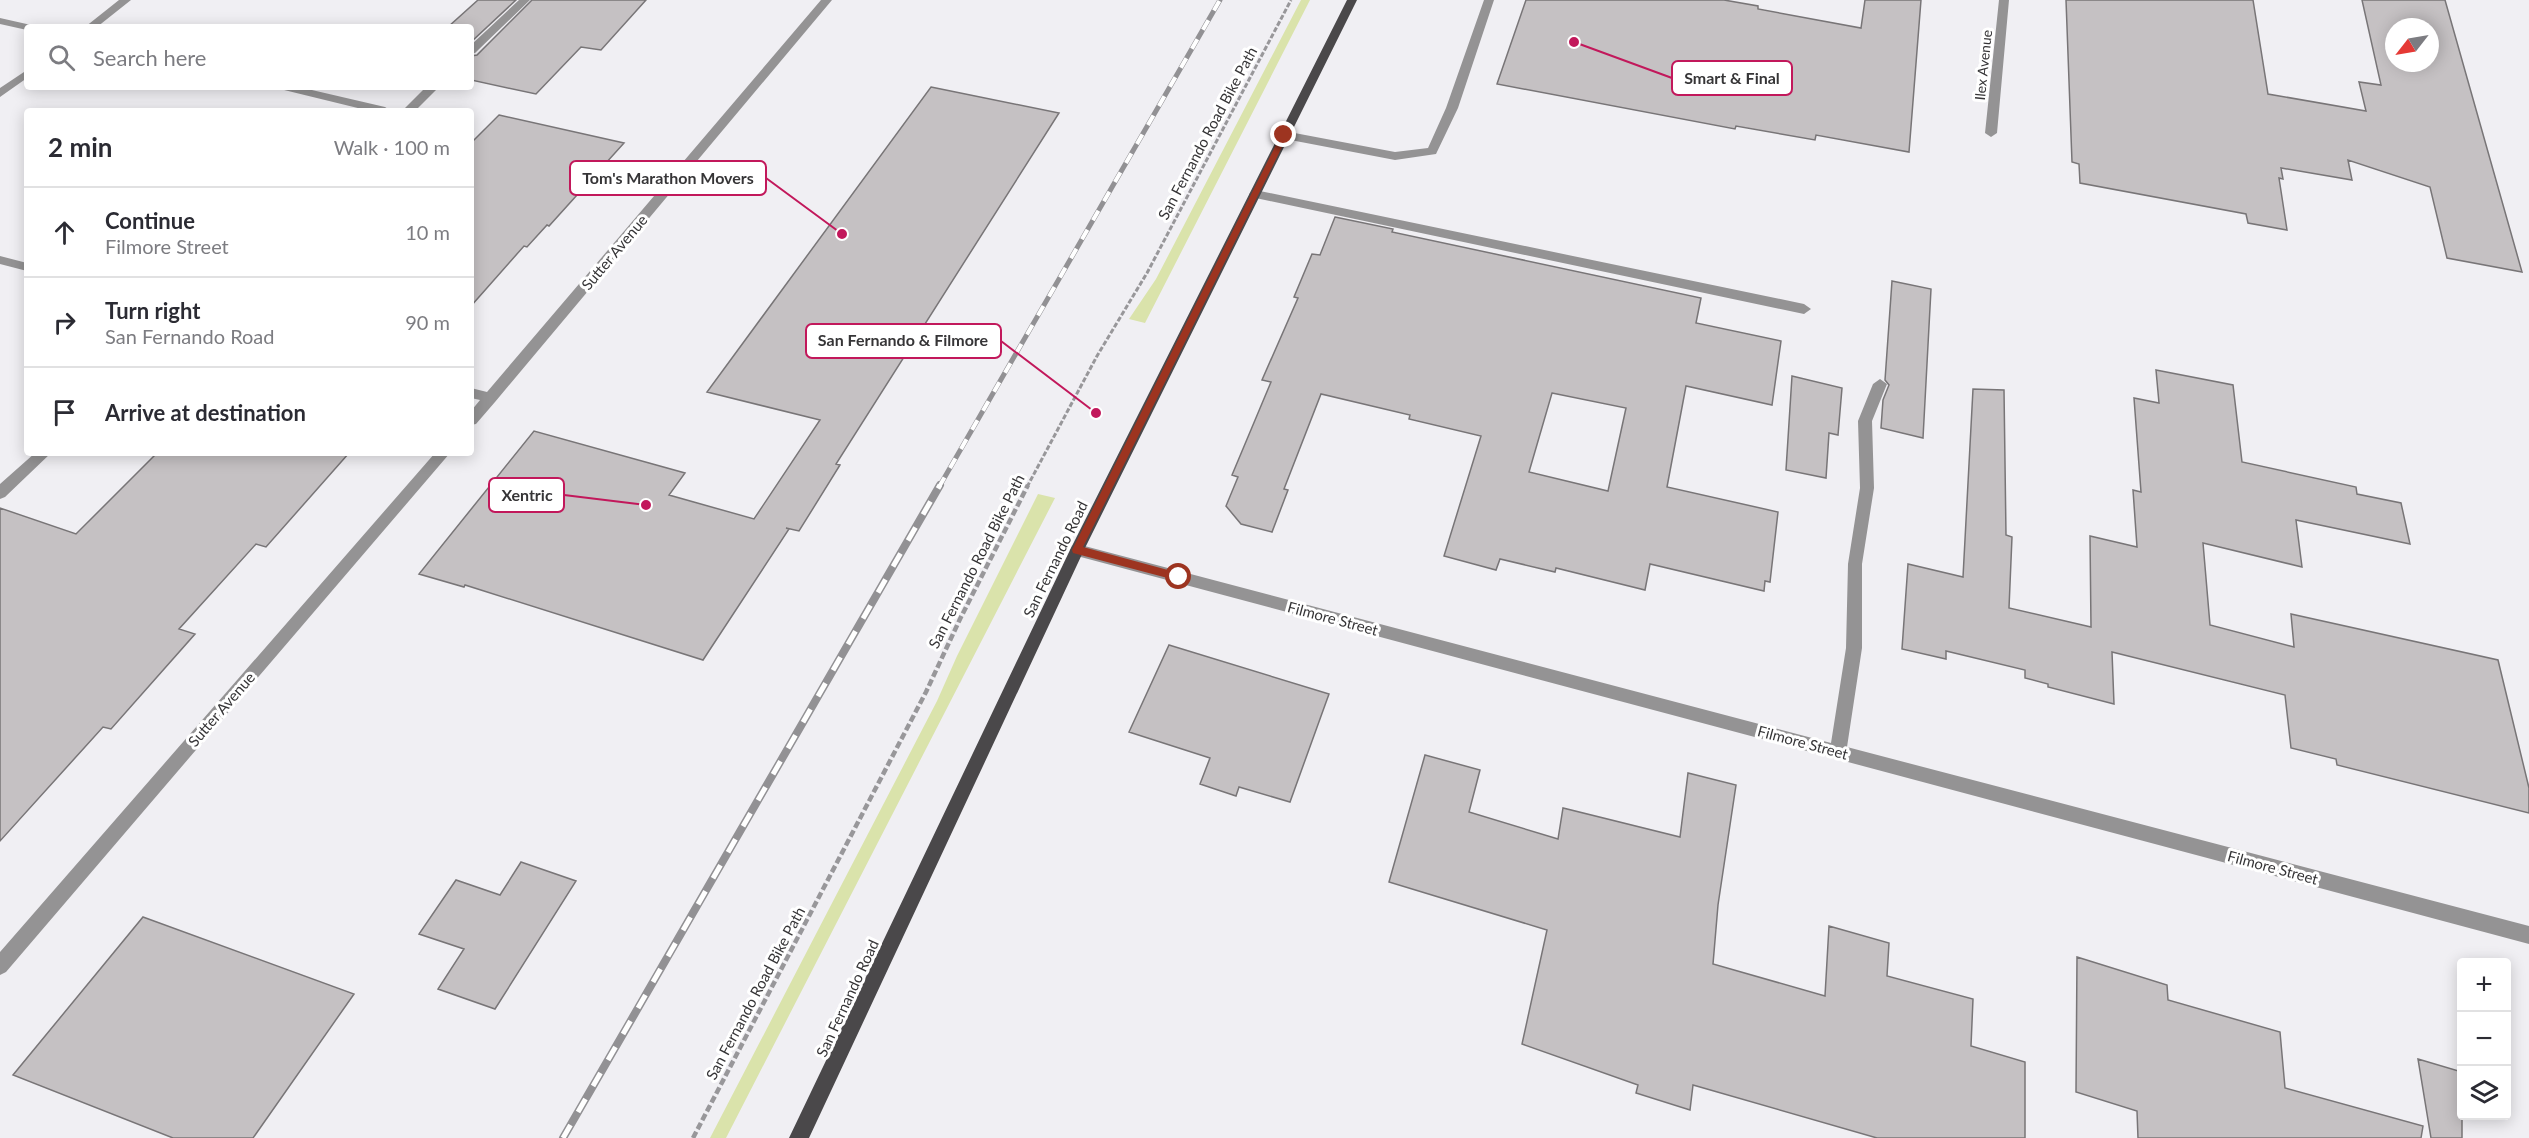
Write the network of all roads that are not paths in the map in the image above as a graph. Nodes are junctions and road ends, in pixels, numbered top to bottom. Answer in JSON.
{"nodes":[{"id":1,"x":126,"y":0,"type":"edge"},
{"id":2,"x":525,"y":0,"type":"edge"},
{"id":3,"x":825,"y":0,"type":"edge"},
{"id":4,"x":1352,"y":0,"type":"edge"},
{"id":5,"x":1489,"y":0,"type":"edge"},
{"id":6,"x":2004,"y":0,"type":"edge"},
{"id":7,"x":0,"y":21,"type":"edge"},
{"id":8,"x":94,"y":24,"type":"edge"},
{"id":9,"x":24,"y":26,"type":"edge"},
{"id":10,"x":474,"y":48,"type":"edge"},
{"id":11,"x":24,"y":75,"type":"edge"},
{"id":12,"x":297,"y":90,"type":"edge"},
{"id":13,"x":430,"y":90,"type":"edge"},
{"id":14,"x":0,"y":93,"type":"edge"},
{"id":15,"x":372,"y":108,"type":"edge"},
{"id":16,"x":411,"y":108,"type":"edge"},
{"id":17,"x":1991,"y":133,"type":"dead end"},
{"id":18,"x":1284,"y":135,"type":"junction"},
{"id":19,"x":1255,"y":194,"type":"junction"},
{"id":20,"x":0,"y":260,"type":"edge"},
{"id":21,"x":24,"y":266,"type":"edge"},
{"id":22,"x":1804,"y":309,"type":"dead end"},
{"id":23,"x":1880,"y":384,"type":"dead end"},
{"id":24,"x":474,"y":394,"type":"edge"},
{"id":25,"x":490,"y":398,"type":"junction"},
{"id":26,"x":474,"y":417,"type":"edge"},
{"id":27,"x":41,"y":456,"type":"edge"},
{"id":28,"x":440,"y":456,"type":"edge"},
{"id":29,"x":0,"y":494,"type":"edge"},
{"id":30,"x":1077,"y":550,"type":"junction"},
{"id":31,"x":1838,"y":752,"type":"junction"},
{"id":32,"x":2529,"y":935,"type":"edge"},
{"id":33,"x":0,"y":966,"type":"edge"},
{"id":34,"x":799,"y":1138,"type":"edge"}],
"edges":[{"from":1,"to":8,"type":"street"},
{"from":2,"to":10,"type":"street"},
{"from":3,"to":25,"type":"street","name":"Sutter Avenue"},
{"from":4,"to":18,"type":"main road","name":"San Fernando Road"},
{"from":5,"to":18,"type":"street"},
{"from":6,"to":17,"type":"street","name":"Ilex Avenue"},
{"from":7,"to":9,"type":"street"},
{"from":11,"to":14,"type":"street"},
{"from":12,"to":15,"type":"street"},
{"from":13,"to":16,"type":"street"},
{"from":18,"to":19,"type":"main road","name":"San Fernando Road"},
{"from":19,"to":22,"type":"street"},
{"from":19,"to":30,"type":"main road","name":"San Fernando Road"},
{"from":20,"to":21,"type":"street"},
{"from":23,"to":31,"type":"street"},
{"from":24,"to":25,"type":"street"},
{"from":25,"to":26,"type":"street","name":"Sutter Avenue"},
{"from":27,"to":29,"type":"street"},
{"from":28,"to":33,"type":"street","name":"Sutter Avenue"},
{"from":30,"to":31,"type":"street","name":"Filmore Street"},
{"from":30,"to":34,"type":"main road","name":"San Fernando Road"},
{"from":31,"to":32,"type":"street","name":"Filmore Street"}]}
